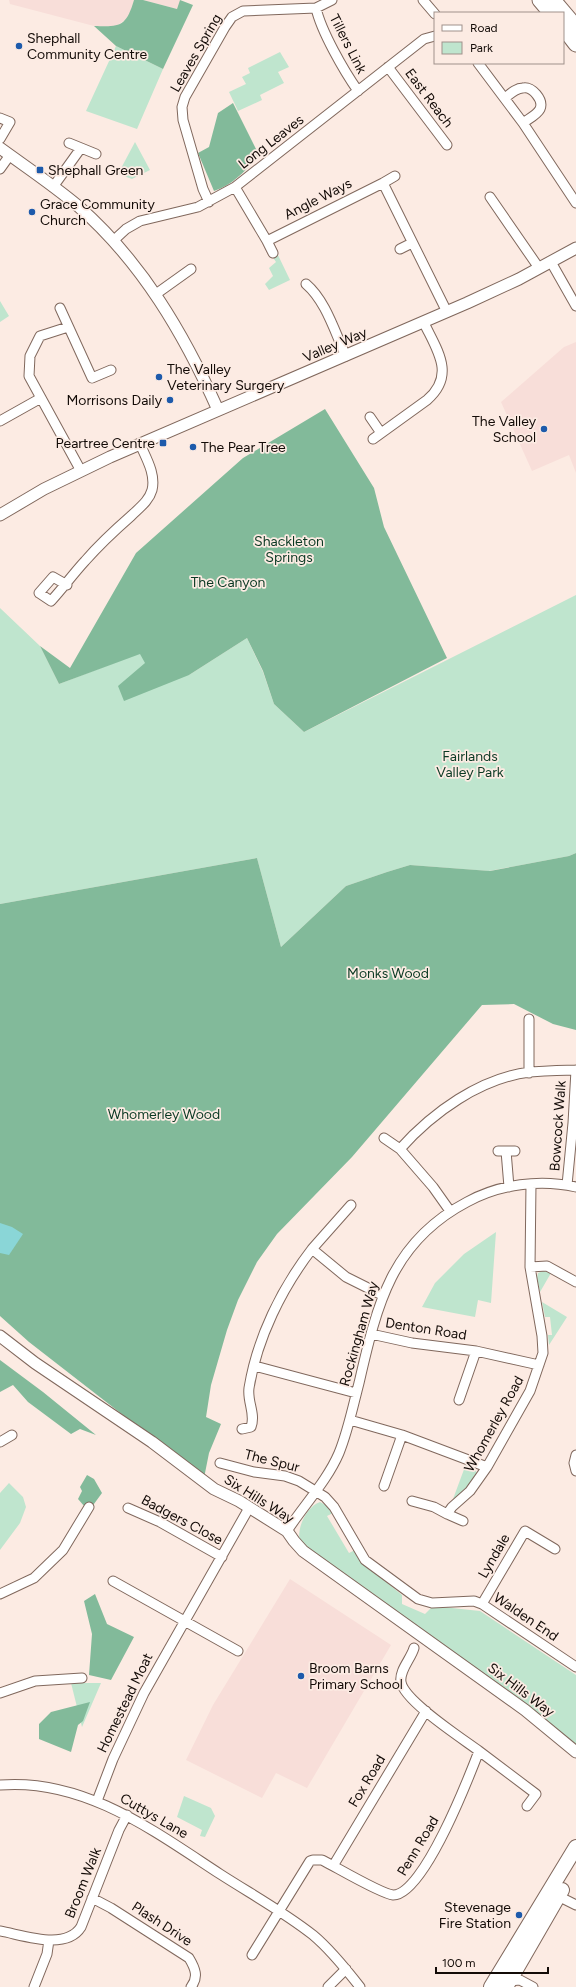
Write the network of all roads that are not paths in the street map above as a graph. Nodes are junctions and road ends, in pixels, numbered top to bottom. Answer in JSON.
{"nodes":[{"id":1,"x":332,"y":0,"type":"edge"},
{"id":2,"x":423,"y":0,"type":"edge"},
{"id":3,"x":540,"y":0,"type":"edge"},
{"id":4,"x":553,"y":0,"type":"edge"},
{"id":5,"x":316,"y":8,"type":"junction"},
{"id":6,"x":550,"y":12,"type":"edge"},
{"id":7,"x":563,"y":12,"type":"edge"},
{"id":8,"x":434,"y":13,"type":"edge"},
{"id":9,"x":564,"y":13,"type":"edge"},
{"id":10,"x":576,"y":27,"type":"edge"},
{"id":11,"x":564,"y":28,"type":"edge"},
{"id":12,"x":434,"y":34,"type":"edge"},
{"id":13,"x":576,"y":44,"type":"edge"},
{"id":14,"x":479,"y":64,"type":"edge"},
{"id":15,"x":388,"y":67,"type":"junction"},
{"id":16,"x":358,"y":91,"type":"junction"},
{"id":17,"x":505,"y":98,"type":"junction"},
{"id":18,"x":0,"y":118,"type":"edge"},
{"id":19,"x":523,"y":123,"type":"junction"},
{"id":20,"x":0,"y":139,"type":"edge"},
{"id":21,"x":69,"y":143,"type":"dead end"},
{"id":22,"x":447,"y":145,"type":"dead end"},
{"id":23,"x":0,"y":148,"type":"edge"},
{"id":24,"x":80,"y":148,"type":"junction"},
{"id":25,"x":96,"y":154,"type":"dead end"},
{"id":26,"x":10,"y":155,"type":"junction"},
{"id":27,"x":0,"y":169,"type":"edge"},
{"id":28,"x":395,"y":176,"type":"dead end"},
{"id":29,"x":382,"y":183,"type":"junction"},
{"id":30,"x":53,"y":186,"type":"junction"},
{"id":31,"x":235,"y":187,"type":"junction"},
{"id":32,"x":490,"y":197,"type":"dead end"},
{"id":33,"x":209,"y":202,"type":"junction"},
{"id":34,"x":576,"y":203,"type":"edge"},
{"id":35,"x":113,"y":241,"type":"junction"},
{"id":36,"x":267,"y":241,"type":"junction"},
{"id":37,"x":412,"y":243,"type":"junction"},
{"id":38,"x":576,"y":248,"type":"edge"},
{"id":39,"x":400,"y":250,"type":"dead end"},
{"id":40,"x":273,"y":253,"type":"dead end"},
{"id":41,"x":551,"y":262,"type":"junction"},
{"id":42,"x":539,"y":268,"type":"junction"},
{"id":43,"x":190,"y":269,"type":"dead end"},
{"id":44,"x":306,"y":284,"type":"dead end"},
{"id":45,"x":156,"y":294,"type":"junction"},
{"id":46,"x":576,"y":306,"type":"edge"},
{"id":47,"x":60,"y":308,"type":"dead end"},
{"id":48,"x":447,"y":312,"type":"junction"},
{"id":49,"x":424,"y":323,"type":"junction"},
{"id":50,"x":68,"y":326,"type":"junction"},
{"id":51,"x":346,"y":356,"type":"junction"},
{"id":52,"x":111,"y":370,"type":"dead end"},
{"id":53,"x":41,"y":398,"type":"junction"},
{"id":54,"x":218,"y":410,"type":"junction"},
{"id":55,"x":370,"y":417,"type":"dead end"},
{"id":56,"x":0,"y":421,"type":"edge"},
{"id":57,"x":381,"y":433,"type":"junction"},
{"id":58,"x":373,"y":439,"type":"dead end"},
{"id":59,"x":140,"y":444,"type":"junction"},
{"id":60,"x":81,"y":471,"type":"junction"},
{"id":61,"x":0,"y":515,"type":"edge"},
{"id":62,"x":67,"y":585,"type":"dead end"},
{"id":63,"x":529,"y":1019,"type":"dead end"},
{"id":64,"x":576,"y":1070,"type":"edge"},
{"id":65,"x":528,"y":1073,"type":"junction"},
{"id":66,"x":384,"y":1138,"type":"dead end"},
{"id":67,"x":400,"y":1149,"type":"junction"},
{"id":68,"x":506,"y":1151,"type":"dead end"},
{"id":69,"x":531,"y":1184,"type":"junction"},
{"id":70,"x":572,"y":1186,"type":"edge"},
{"id":71,"x":509,"y":1187,"type":"junction"},
{"id":72,"x":350,"y":1204,"type":"dead end"},
{"id":73,"x":450,"y":1211,"type":"junction"},
{"id":74,"x":312,"y":1249,"type":"junction"},
{"id":75,"x":530,"y":1267,"type":"junction"},
{"id":76,"x":576,"y":1282,"type":"edge"},
{"id":77,"x":382,"y":1294,"type":"junction"},
{"id":78,"x":372,"y":1334,"type":"junction"},
{"id":79,"x":0,"y":1336,"type":"edge"},
{"id":80,"x":476,"y":1351,"type":"junction"},
{"id":81,"x":539,"y":1365,"type":"junction"},
{"id":82,"x":255,"y":1366,"type":"junction"},
{"id":83,"x":356,"y":1393,"type":"junction"},
{"id":84,"x":459,"y":1400,"type":"dead end"},
{"id":85,"x":350,"y":1420,"type":"junction"},
{"id":86,"x":242,"y":1429,"type":"dead end"},
{"id":87,"x":402,"y":1434,"type":"junction"},
{"id":88,"x":12,"y":1435,"type":"dead end"},
{"id":89,"x":0,"y":1442,"type":"edge"},
{"id":90,"x":576,"y":1455,"type":"edge"},
{"id":91,"x":220,"y":1463,"type":"dead end"},
{"id":92,"x":487,"y":1467,"type":"junction"},
{"id":93,"x":576,"y":1471,"type":"edge"},
{"id":94,"x":384,"y":1486,"type":"dead end"},
{"id":95,"x":315,"y":1491,"type":"junction"},
{"id":96,"x":412,"y":1501,"type":"dead end"},
{"id":97,"x":89,"y":1507,"type":"dead end"},
{"id":98,"x":128,"y":1508,"type":"dead end"},
{"id":99,"x":249,"y":1508,"type":"junction"},
{"id":100,"x":447,"y":1514,"type":"junction"},
{"id":101,"x":463,"y":1521,"type":"dead end"},
{"id":102,"x":287,"y":1531,"type":"junction"},
{"id":103,"x":555,"y":1549,"type":"dead end"},
{"id":104,"x":222,"y":1557,"type":"junction"},
{"id":105,"x":113,"y":1581,"type":"dead end"},
{"id":106,"x":0,"y":1594,"type":"edge"},
{"id":107,"x":482,"y":1604,"type":"junction"},
{"id":108,"x":185,"y":1621,"type":"junction"},
{"id":109,"x":414,"y":1648,"type":"dead end"},
{"id":110,"x":238,"y":1651,"type":"dead end"},
{"id":111,"x":575,"y":1666,"type":"edge"},
{"id":112,"x":82,"y":1678,"type":"dead end"},
{"id":113,"x":0,"y":1693,"type":"edge"},
{"id":114,"x":426,"y":1711,"type":"junction"},
{"id":115,"x":479,"y":1751,"type":"junction"},
{"id":116,"x":575,"y":1753,"type":"edge"},
{"id":117,"x":0,"y":1785,"type":"edge"},
{"id":118,"x":97,"y":1801,"type":"junction"},
{"id":119,"x":527,"y":1806,"type":"dead end"},
{"id":120,"x":126,"y":1815,"type":"junction"},
{"id":121,"x":576,"y":1847,"type":"edge"},
{"id":122,"x":333,"y":1866,"type":"junction"},
{"id":123,"x":576,"y":1866,"type":"edge"},
{"id":124,"x":558,"y":1896,"type":"junction"},
{"id":125,"x":92,"y":1898,"type":"junction"},
{"id":126,"x":576,"y":1905,"type":"edge"},
{"id":127,"x":279,"y":1911,"type":"junction"},
{"id":128,"x":0,"y":1931,"type":"edge"},
{"id":129,"x":49,"y":1940,"type":"junction"},
{"id":130,"x":252,"y":1955,"type":"dead end"},
{"id":131,"x":346,"y":1969,"type":"junction"},
{"id":132,"x":507,"y":1984,"type":"edge"},
{"id":133,"x":34,"y":1987,"type":"edge"},
{"id":134,"x":191,"y":1987,"type":"edge"},
{"id":135,"x":328,"y":1987,"type":"edge"},
{"id":136,"x":360,"y":1987,"type":"edge"},
{"id":137,"x":491,"y":1987,"type":"edge"},
{"id":138,"x":533,"y":1987,"type":"edge"}],
"edges":[{"from":1,"to":5,"type":"street","name":"Leaves Spring"},
{"from":2,"to":8,"type":"street"},
{"from":3,"to":6,"type":"highway"},
{"from":4,"to":7,"type":"highway"},
{"from":5,"to":16,"type":"street","name":"Tillers Link"},
{"from":5,"to":33,"type":"street","name":"Leaves Spring"},
{"from":9,"to":10,"type":"highway"},
{"from":11,"to":13,"type":"highway"},
{"from":12,"to":15,"type":"street","name":"Long Leaves"},
{"from":14,"to":17,"type":"street"},
{"from":15,"to":16,"type":"street","name":"Long Leaves"},
{"from":15,"to":22,"type":"street","name":"East Reach"},
{"from":16,"to":31,"type":"street","name":"Long Leaves"},
{"from":17,"to":19,"type":"street"},
{"from":17,"to":19,"type":"street"},
{"from":18,"to":20,"type":"street"},
{"from":19,"to":34,"type":"street"},
{"from":21,"to":24,"type":"street"},
{"from":23,"to":26,"type":"street"},
{"from":24,"to":25,"type":"street"},
{"from":24,"to":30,"type":"street"},
{"from":26,"to":27,"type":"street"},
{"from":26,"to":30,"type":"street"},
{"from":28,"to":29,"type":"street","name":"Angle Ways"},
{"from":29,"to":36,"type":"street","name":"Angle Ways"},
{"from":29,"to":37,"type":"street"},
{"from":30,"to":35,"type":"street"},
{"from":31,"to":33,"type":"street","name":"Long Leaves"},
{"from":31,"to":36,"type":"street"},
{"from":32,"to":42,"type":"street"},
{"from":33,"to":35,"type":"street","name":"Long Leaves"},
{"from":35,"to":45,"type":"street"},
{"from":36,"to":40,"type":"street"},
{"from":37,"to":39,"type":"street"},
{"from":37,"to":48,"type":"street"},
{"from":38,"to":41,"type":"street","name":"Valley Way"},
{"from":41,"to":42,"type":"street","name":"Valley Way"},
{"from":41,"to":46,"type":"street"},
{"from":42,"to":48,"type":"street","name":"Valley Way"},
{"from":43,"to":45,"type":"street"},
{"from":44,"to":51,"type":"street"},
{"from":45,"to":54,"type":"street"},
{"from":47,"to":50,"type":"street"},
{"from":48,"to":49,"type":"street","name":"Valley Way"},
{"from":49,"to":51,"type":"street","name":"Valley Way"},
{"from":49,"to":57,"type":"street"},
{"from":50,"to":52,"type":"street"},
{"from":50,"to":53,"type":"street"},
{"from":51,"to":54,"type":"street","name":"Valley Way"},
{"from":53,"to":56,"type":"street"},
{"from":53,"to":60,"type":"street"},
{"from":54,"to":59,"type":"street","name":"Valley Way"},
{"from":55,"to":57,"type":"street"},
{"from":57,"to":58,"type":"street"},
{"from":59,"to":60,"type":"street","name":"Valley Way"},
{"from":59,"to":62,"type":"street"},
{"from":60,"to":61,"type":"street","name":"Valley Way"},
{"from":63,"to":65,"type":"street"},
{"from":64,"to":65,"type":"street"},
{"from":64,"to":70,"type":"street","name":"Bowcock Walk"},
{"from":65,"to":67,"type":"street"},
{"from":66,"to":67,"type":"street"},
{"from":67,"to":73,"type":"street"},
{"from":68,"to":71,"type":"street"},
{"from":69,"to":70,"type":"street","name":"Rockingham Way"},
{"from":69,"to":71,"type":"street","name":"Rockingham Way"},
{"from":69,"to":75,"type":"street","name":"Whomerley Road"},
{"from":71,"to":73,"type":"street","name":"Rockingham Way"},
{"from":72,"to":74,"type":"street"},
{"from":73,"to":77,"type":"street","name":"Rockingham Way"},
{"from":74,"to":77,"type":"street"},
{"from":74,"to":82,"type":"street"},
{"from":75,"to":76,"type":"street"},
{"from":75,"to":81,"type":"street","name":"Whomerley Road"},
{"from":77,"to":78,"type":"street","name":"Rockingham Way"},
{"from":78,"to":80,"type":"street","name":"Denton Road"},
{"from":78,"to":83,"type":"street","name":"Rockingham Way"},
{"from":79,"to":99,"type":"street","name":"Six Hills Way"},
{"from":80,"to":81,"type":"street","name":"Denton Road"},
{"from":80,"to":84,"type":"street","name":"Denton Road"},
{"from":81,"to":92,"type":"street","name":"Whomerley Road"},
{"from":82,"to":83,"type":"street"},
{"from":82,"to":86,"type":"street"},
{"from":83,"to":85,"type":"street","name":"Rockingham Way"},
{"from":85,"to":87,"type":"street"},
{"from":85,"to":95,"type":"street","name":"Rockingham Way"},
{"from":87,"to":92,"type":"street"},
{"from":87,"to":94,"type":"street"},
{"from":88,"to":89,"type":"street"},
{"from":90,"to":93,"type":"street"},
{"from":91,"to":95,"type":"street","name":"The Spur"},
{"from":92,"to":100,"type":"street","name":"Whomerley Road"},
{"from":95,"to":102,"type":"street","name":"Rockingham Way"},
{"from":95,"to":107,"type":"street","name":"Walden End"},
{"from":96,"to":100,"type":"street"},
{"from":97,"to":106,"type":"street"},
{"from":98,"to":104,"type":"street","name":"Badgers Close"},
{"from":99,"to":102,"type":"street","name":"Six Hills Way"},
{"from":99,"to":104,"type":"street","name":"Homestead Moat"},
{"from":100,"to":101,"type":"street"},
{"from":102,"to":116,"type":"street","name":"Six Hills Way"},
{"from":103,"to":107,"type":"street","name":"Lyndale"},
{"from":104,"to":108,"type":"street","name":"Homestead Moat"},
{"from":105,"to":108,"type":"street"},
{"from":107,"to":111,"type":"street","name":"Walden End"},
{"from":108,"to":110,"type":"street"},
{"from":108,"to":118,"type":"street","name":"Homestead Moat"},
{"from":109,"to":114,"type":"street"},
{"from":112,"to":113,"type":"street"},
{"from":114,"to":115,"type":"street"},
{"from":114,"to":122,"type":"street","name":"Fox Road"},
{"from":115,"to":119,"type":"street"},
{"from":115,"to":122,"type":"street","name":"Penn Road"},
{"from":117,"to":118,"type":"street","name":"Cuttys Lane"},
{"from":118,"to":120,"type":"street","name":"Cuttys Lane"},
{"from":120,"to":125,"type":"street","name":"Broom Walk"},
{"from":120,"to":127,"type":"street","name":"Cuttys Lane"},
{"from":121,"to":137,"type":"main road"},
{"from":122,"to":127,"type":"street","name":"Penn Road"},
{"from":123,"to":124,"type":"main road"},
{"from":124,"to":126,"type":"street"},
{"from":124,"to":132,"type":"main road"},
{"from":125,"to":129,"type":"street","name":"Broom Walk"},
{"from":125,"to":134,"type":"street","name":"Plash Drive"},
{"from":127,"to":130,"type":"street"},
{"from":127,"to":131,"type":"street","name":"Cuttys Lane"},
{"from":128,"to":129,"type":"street","name":"Broom Walk"},
{"from":129,"to":133,"type":"street"},
{"from":131,"to":135,"type":"street"},
{"from":131,"to":136,"type":"street","name":"Cuttys Lane"},
{"from":132,"to":138,"type":"street"}]}
